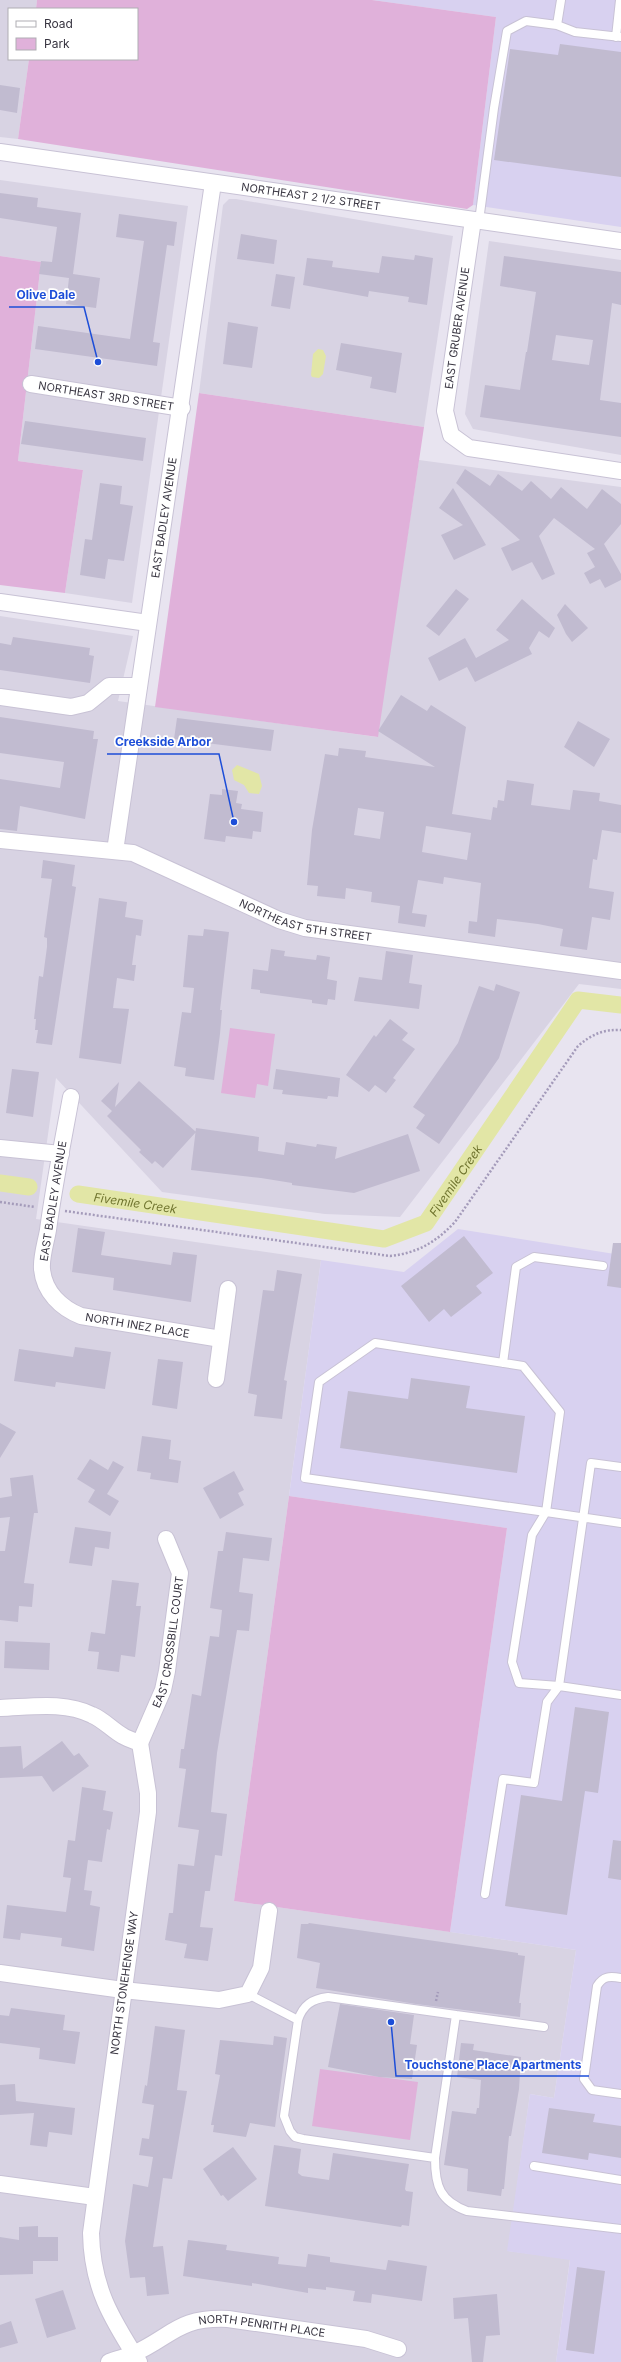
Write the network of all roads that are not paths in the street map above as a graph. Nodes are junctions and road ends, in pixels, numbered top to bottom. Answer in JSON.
{"nodes":[{"id":1,"x":560,"y":0,"type":"edge"},
{"id":2,"x":620,"y":0,"type":"edge"},
{"id":3,"x":557,"y":25,"type":"junction"},
{"id":4,"x":618,"y":37,"type":"edge"},
{"id":5,"x":0,"y":152,"type":"edge"},
{"id":6,"x":213,"y":183,"type":"junction"},
{"id":7,"x":476,"y":221,"type":"junction"},
{"id":8,"x":621,"y":241,"type":"edge"},
{"id":9,"x":31,"y":384,"type":"dead end"},
{"id":10,"x":182,"y":408,"type":"junction"},
{"id":11,"x":621,"y":471,"type":"edge"},
{"id":12,"x":0,"y":602,"type":"edge"},
{"id":13,"x":148,"y":624,"type":"junction"},
{"id":14,"x":139,"y":686,"type":"junction"},
{"id":15,"x":0,"y":697,"type":"edge"},
{"id":16,"x":0,"y":840,"type":"edge"},
{"id":17,"x":115,"y":851,"type":"junction"},
{"id":18,"x":621,"y":971,"type":"edge"},
{"id":19,"x":71,"y":1097,"type":"dead end"},
{"id":20,"x":0,"y":1148,"type":"edge"},
{"id":21,"x":61,"y":1154,"type":"junction"},
{"id":22,"x":603,"y":1266,"type":"dead end"},
{"id":23,"x":228,"y":1289,"type":"dead end"},
{"id":24,"x":57,"y":1302,"type":"joint"},
{"id":25,"x":221,"y":1339,"type":"junction"},
{"id":26,"x":503,"y":1363,"type":"junction"},
{"id":27,"x":216,"y":1379,"type":"dead end"},
{"id":28,"x":621,"y":1468,"type":"edge"},
{"id":29,"x":546,"y":1512,"type":"junction"},
{"id":30,"x":584,"y":1517,"type":"junction"},
{"id":31,"x":621,"y":1523,"type":"edge"},
{"id":32,"x":166,"y":1539,"type":"dead end"},
{"id":33,"x":559,"y":1686,"type":"junction"},
{"id":34,"x":621,"y":1695,"type":"edge"},
{"id":35,"x":0,"y":1708,"type":"edge"},
{"id":36,"x":140,"y":1743,"type":"junction"},
{"id":37,"x":485,"y":1894,"type":"dead end"},
{"id":38,"x":269,"y":1911,"type":"dead end"},
{"id":39,"x":0,"y":1973,"type":"edge"},
{"id":40,"x":621,"y":1978,"type":"edge"},
{"id":41,"x":124,"y":1990,"type":"junction"},
{"id":42,"x":248,"y":1994,"type":"junction"},
{"id":43,"x":456,"y":2015,"type":"junction"},
{"id":44,"x":298,"y":2020,"type":"junction"},
{"id":45,"x":544,"y":2027,"type":"dead end"},
{"id":46,"x":621,"y":2094,"type":"edge"},
{"id":47,"x":435,"y":2158,"type":"junction"},
{"id":48,"x":534,"y":2166,"type":"dead end"},
{"id":49,"x":621,"y":2180,"type":"edge"},
{"id":50,"x":0,"y":2184,"type":"edge"},
{"id":51,"x":95,"y":2197,"type":"junction"},
{"id":52,"x":621,"y":2229,"type":"edge"},
{"id":53,"x":398,"y":2349,"type":"dead end"},
{"id":54,"x":136,"y":2358,"type":"edge"},
{"id":55,"x":109,"y":2362,"type":"edge"}],
"edges":[{"from":1,"to":3,"type":"lane"},
{"from":2,"to":4,"type":"lane"},
{"from":3,"to":4,"type":"lane"},
{"from":3,"to":7,"type":"lane"},
{"from":5,"to":6,"type":"street","name":"NORTHEAST 2 1/2 STREET"},
{"from":6,"to":7,"type":"street","name":"NORTHEAST 2 1/2 STREET"},
{"from":6,"to":10,"type":"street","name":"EAST BADLEY AVENUE"},
{"from":7,"to":8,"type":"street","name":"NORTHEAST 2 1/2 STREET"},
{"from":7,"to":11,"type":"street","name":"EAST GRUBER AVENUE"},
{"from":9,"to":10,"type":"street","name":"NORTHEAST 3RD STREET"},
{"from":10,"to":13,"type":"street","name":"EAST BADLEY AVENUE"},
{"from":12,"to":13,"type":"street"},
{"from":13,"to":14,"type":"street","name":"EAST BADLEY AVENUE"},
{"from":14,"to":15,"type":"street"},
{"from":14,"to":17,"type":"street","name":"EAST BADLEY AVENUE"},
{"from":16,"to":17,"type":"street","name":"NORTHEAST 5TH STREET"},
{"from":17,"to":18,"type":"street","name":"NORTHEAST 5TH STREET"},
{"from":19,"to":21,"type":"street","name":"EAST BADLEY AVENUE"},
{"from":20,"to":21,"type":"street"},
{"from":21,"to":24,"type":"street","name":"EAST BADLEY AVENUE"},
{"from":22,"to":26,"type":"lane"},
{"from":23,"to":25,"type":"street"},
{"from":24,"to":25,"type":"street","name":"NORTH INEZ PLACE"},
{"from":25,"to":27,"type":"street"},
{"from":26,"to":29,"type":"lane"},
{"from":26,"to":29,"type":"lane"},
{"from":28,"to":30,"type":"lane"},
{"from":29,"to":30,"type":"lane"},
{"from":29,"to":33,"type":"lane"},
{"from":30,"to":31,"type":"lane"},
{"from":30,"to":33,"type":"lane"},
{"from":32,"to":36,"type":"street","name":"EAST CROSSBILL COURT"},
{"from":33,"to":34,"type":"lane"},
{"from":33,"to":37,"type":"lane"},
{"from":35,"to":36,"type":"street"},
{"from":36,"to":41,"type":"street","name":"NORTH STONEHENGE WAY"},
{"from":38,"to":42,"type":"street"},
{"from":39,"to":41,"type":"street"},
{"from":40,"to":46,"type":"lane"},
{"from":41,"to":42,"type":"street"},
{"from":41,"to":51,"type":"street","name":"NORTH STONEHENGE WAY"},
{"from":42,"to":44,"type":"lane"},
{"from":43,"to":44,"type":"lane"},
{"from":43,"to":45,"type":"lane"},
{"from":43,"to":47,"type":"lane"},
{"from":44,"to":47,"type":"lane"},
{"from":47,"to":52,"type":"lane"},
{"from":48,"to":49,"type":"lane"},
{"from":50,"to":51,"type":"street"},
{"from":51,"to":54,"type":"street","name":"NORTH STONEHENGE WAY"},
{"from":53,"to":54,"type":"street","name":"NORTH PENRITH PLACE"},
{"from":54,"to":55,"type":"street","name":"NORTH PENRITH PLACE"}]}
